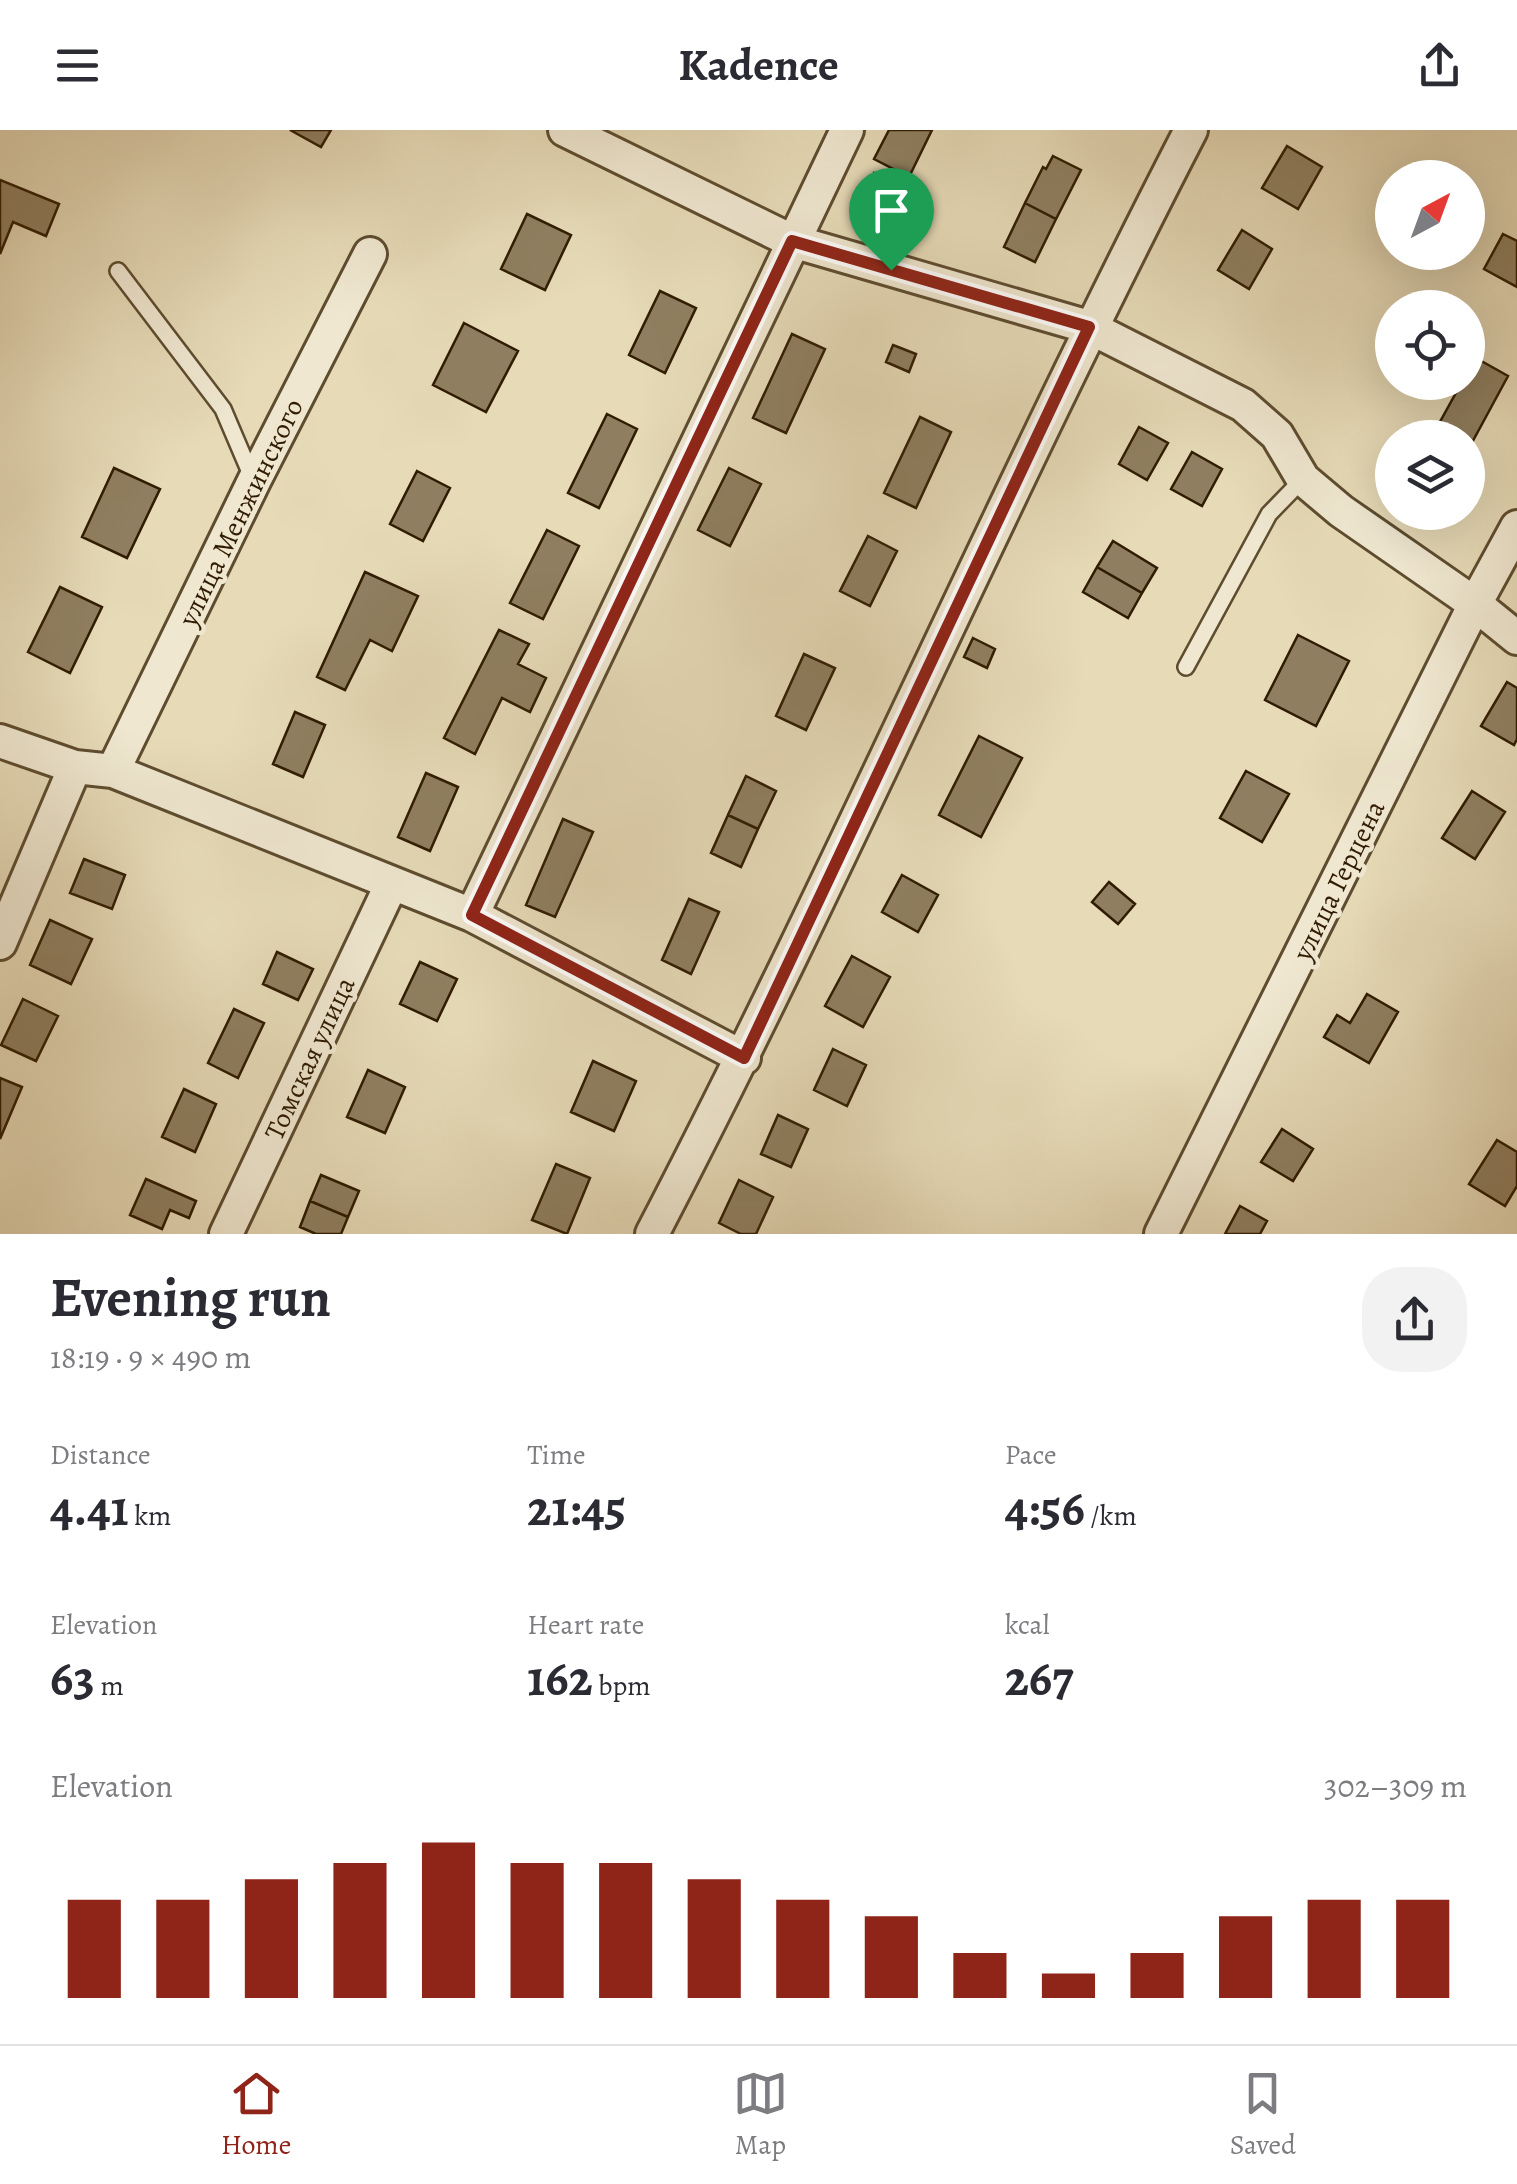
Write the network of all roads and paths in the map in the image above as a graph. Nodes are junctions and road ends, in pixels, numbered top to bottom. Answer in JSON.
{"nodes":[{"id":1,"x":565,"y":130,"type":"edge"},
{"id":2,"x":847,"y":130,"type":"edge"},
{"id":3,"x":1191,"y":130,"type":"edge"},
{"id":4,"x":792,"y":241,"type":"junction"},
{"id":5,"x":370,"y":254,"type":"dead end"},
{"id":6,"x":118,"y":271,"type":"dead end"},
{"id":7,"x":1089,"y":327,"type":"junction"},
{"id":8,"x":1302,"y":479,"type":"junction"},
{"id":9,"x":254,"y":481,"type":"junction"},
{"id":10,"x":1517,"y":527,"type":"edge"},
{"id":11,"x":1475,"y":604,"type":"junction"},
{"id":12,"x":1517,"y":638,"type":"edge"},
{"id":13,"x":1186,"y":667,"type":"dead end"},
{"id":14,"x":0,"y":740,"type":"edge"},
{"id":15,"x":75,"y":767,"type":"junction"},
{"id":16,"x":113,"y":771,"type":"junction"},
{"id":17,"x":392,"y":883,"type":"junction"},
{"id":18,"x":472,"y":915,"type":"junction"},
{"id":19,"x":0,"y":943,"type":"edge"},
{"id":20,"x":744,"y":1058,"type":"junction"},
{"id":21,"x":226,"y":1234,"type":"edge"},
{"id":22,"x":652,"y":1234,"type":"edge"},
{"id":23,"x":1162,"y":1234,"type":"edge"}],
"edges":[{"from":1,"to":4,"type":"street"},
{"from":2,"to":4,"type":"street"},
{"from":3,"to":7,"type":"street"},
{"from":4,"to":7,"type":"street"},
{"from":4,"to":18,"type":"street"},
{"from":5,"to":9,"type":"street","name":"улица Менжинского"},
{"from":6,"to":9,"type":"lane"},
{"from":7,"to":8,"type":"street"},
{"from":7,"to":20,"type":"street"},
{"from":8,"to":11,"type":"street"},
{"from":8,"to":13,"type":"lane"},
{"from":9,"to":16,"type":"street","name":"улица Менжинского"},
{"from":10,"to":11,"type":"street","name":"улица Герцена"},
{"from":11,"to":12,"type":"street"},
{"from":11,"to":23,"type":"street","name":"улица Герцена"},
{"from":14,"to":15,"type":"street"},
{"from":15,"to":16,"type":"street"},
{"from":15,"to":19,"type":"street"},
{"from":16,"to":17,"type":"street"},
{"from":17,"to":18,"type":"street"},
{"from":17,"to":21,"type":"street","name":"Томская улица"},
{"from":18,"to":20,"type":"street"},
{"from":20,"to":22,"type":"street"}]}
